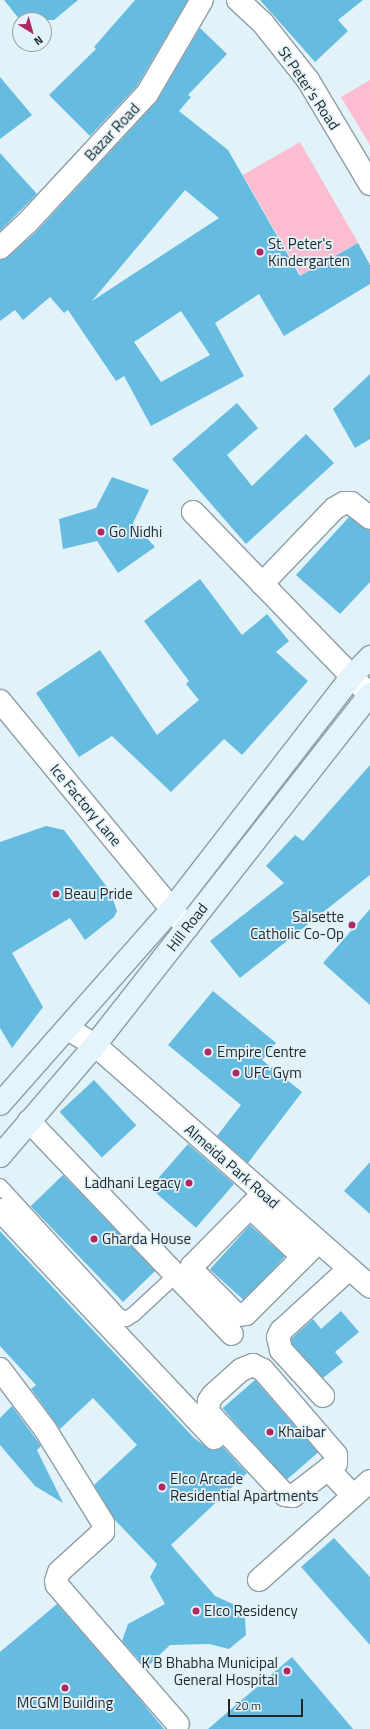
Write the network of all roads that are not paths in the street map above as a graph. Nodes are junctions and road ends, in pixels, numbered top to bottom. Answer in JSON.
{"nodes":[{"id":1,"x":202,"y":0,"type":"edge"},
{"id":2,"x":238,"y":0,"type":"edge"},
{"id":3,"x":370,"y":184,"type":"edge"},
{"id":4,"x":0,"y":248,"type":"edge"},
{"id":5,"x":193,"y":512,"type":"dead end"},
{"id":6,"x":370,"y":518,"type":"edge"},
{"id":7,"x":262,"y":584,"type":"junction"},
{"id":8,"x":370,"y":656,"type":"edge"},
{"id":9,"x":351,"y":677,"type":"junction"},
{"id":10,"x":370,"y":694,"type":"edge"},
{"id":11,"x":0,"y":702,"type":"edge"},
{"id":12,"x":172,"y":909,"type":"junction"},
{"id":13,"x":187,"y":928,"type":"junction"},
{"id":14,"x":68,"y":1029,"type":"junction"},
{"id":15,"x":95,"y":1045,"type":"junction"},
{"id":16,"x":0,"y":1104,"type":"edge"},
{"id":17,"x":29,"y":1122,"type":"junction"},
{"id":18,"x":0,"y":1156,"type":"edge"},
{"id":19,"x":0,"y":1186,"type":"edge"},
{"id":20,"x":257,"y":1200,"type":"junction"},
{"id":21,"x":0,"y":1210,"type":"edge"},
{"id":22,"x":318,"y":1242,"type":"junction"},
{"id":23,"x":303,"y":1257,"type":"junction"},
{"id":24,"x":349,"y":1269,"type":"junction"},
{"id":25,"x":176,"y":1275,"type":"junction"},
{"id":26,"x":370,"y":1287,"type":"edge"},
{"id":27,"x":232,"y":1334,"type":"dead end"},
{"id":28,"x":0,"y":1369,"type":"edge"},
{"id":29,"x":323,"y":1396,"type":"dead end"},
{"id":30,"x":328,"y":1469,"type":"junction"},
{"id":31,"x":244,"y":1471,"type":"dead end"},
{"id":32,"x":370,"y":1481,"type":"edge"},
{"id":33,"x":353,"y":1496,"type":"junction"},
{"id":34,"x":259,"y":1580,"type":"dead end"},
{"id":35,"x":178,"y":1724,"type":"dead end"}],
"edges":[{"from":1,"to":4,"type":"street","name":"Bazar Road"},
{"from":2,"to":3,"type":"street","name":"St Peter's Road"},
{"from":5,"to":7,"type":"street"},
{"from":6,"to":7,"type":"street"},
{"from":7,"to":9,"type":"street"},
{"from":8,"to":9,"type":"main road","name":"Hill Road"},
{"from":9,"to":10,"type":"street"},
{"from":9,"to":12,"type":"main road","name":"Hill Road"},
{"from":10,"to":13,"type":"main road","name":"Hill Road"},
{"from":11,"to":12,"type":"street","name":"Ice Factory Lane"},
{"from":12,"to":13,"type":"street","name":"Ice Factory Lane"},
{"from":12,"to":14,"type":"main road","name":"Hill Road"},
{"from":13,"to":15,"type":"main road","name":"Hill Road"},
{"from":14,"to":15,"type":"street","name":"Almeida Park Road"},
{"from":14,"to":16,"type":"main road","name":"Hill Road"},
{"from":15,"to":17,"type":"main road","name":"Hill Road"},
{"from":15,"to":20,"type":"street","name":"Almeida Park Road"},
{"from":17,"to":18,"type":"main road","name":"Hill Road"},
{"from":17,"to":25,"type":"street"},
{"from":19,"to":25,"type":"lane"},
{"from":20,"to":22,"type":"street","name":"Almeida Park Road"},
{"from":20,"to":23,"type":"street"},
{"from":20,"to":23,"type":"street"},
{"from":21,"to":31,"type":"street"},
{"from":22,"to":23,"type":"street"},
{"from":22,"to":24,"type":"street","name":"Almeida Park Road"},
{"from":24,"to":26,"type":"street","name":"Almeida Park Road"},
{"from":24,"to":29,"type":"street"},
{"from":25,"to":27,"type":"street"},
{"from":28,"to":35,"type":"street"},
{"from":30,"to":30,"type":"street"},
{"from":30,"to":33,"type":"street"},
{"from":32,"to":33,"type":"street"},
{"from":33,"to":34,"type":"street"}]}
